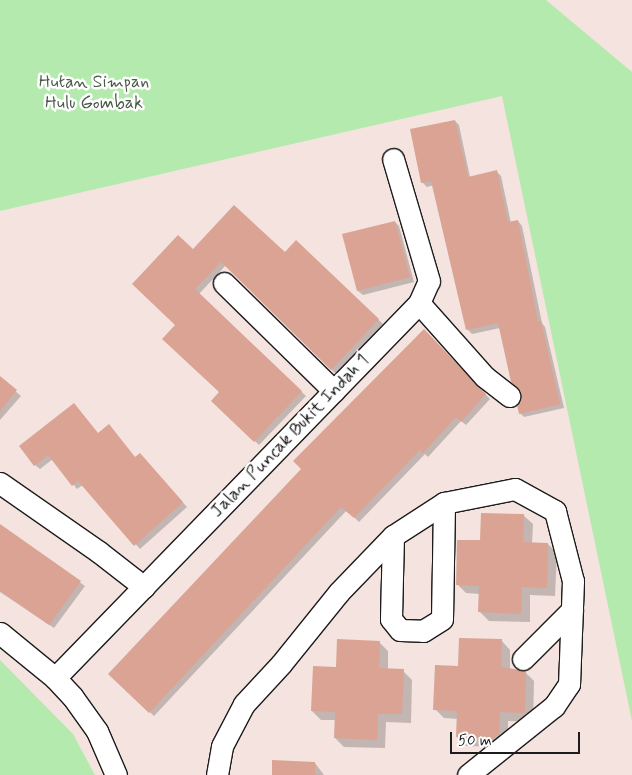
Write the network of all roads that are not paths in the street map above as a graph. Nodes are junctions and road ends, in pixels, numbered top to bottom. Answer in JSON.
{"nodes":[{"id":1,"x":393,"y":159,"type":"dead end"},
{"id":2,"x":224,"y":283,"type":"dead end"},
{"id":3,"x":419,"y":303,"type":"junction"},
{"id":4,"x":334,"y":391,"type":"junction"},
{"id":5,"x":509,"y":396,"type":"dead end"},
{"id":6,"x":0,"y":484,"type":"edge"},
{"id":7,"x":444,"y":503,"type":"junction"},
{"id":8,"x":393,"y":536,"type":"junction"},
{"id":9,"x":144,"y":587,"type":"junction"},
{"id":10,"x":572,"y":610,"type":"junction"},
{"id":11,"x":0,"y":633,"type":"edge"},
{"id":12,"x":523,"y":659,"type":"dead end"},
{"id":13,"x":56,"y":678,"type":"junction"},
{"id":14,"x":116,"y":775,"type":"edge"},
{"id":15,"x":216,"y":775,"type":"edge"},
{"id":16,"x":468,"y":775,"type":"edge"}],
"edges":[{"from":1,"to":3,"type":"street","name":"Jalan Puncak Bukit Indah 1"},
{"from":2,"to":4,"type":"street"},
{"from":3,"to":4,"type":"street","name":"Jalan Puncak Bukit Indah 1"},
{"from":3,"to":5,"type":"street"},
{"from":4,"to":9,"type":"street","name":"Jalan Puncak Bukit Indah 1"},
{"from":6,"to":9,"type":"street"},
{"from":7,"to":8,"type":"street"},
{"from":7,"to":8,"type":"street"},
{"from":7,"to":10,"type":"street"},
{"from":8,"to":15,"type":"street"},
{"from":9,"to":13,"type":"street","name":"Jalan Puncak Bukit Indah 1"},
{"from":10,"to":12,"type":"street"},
{"from":10,"to":16,"type":"street"},
{"from":11,"to":13,"type":"street"},
{"from":13,"to":14,"type":"street"}]}
